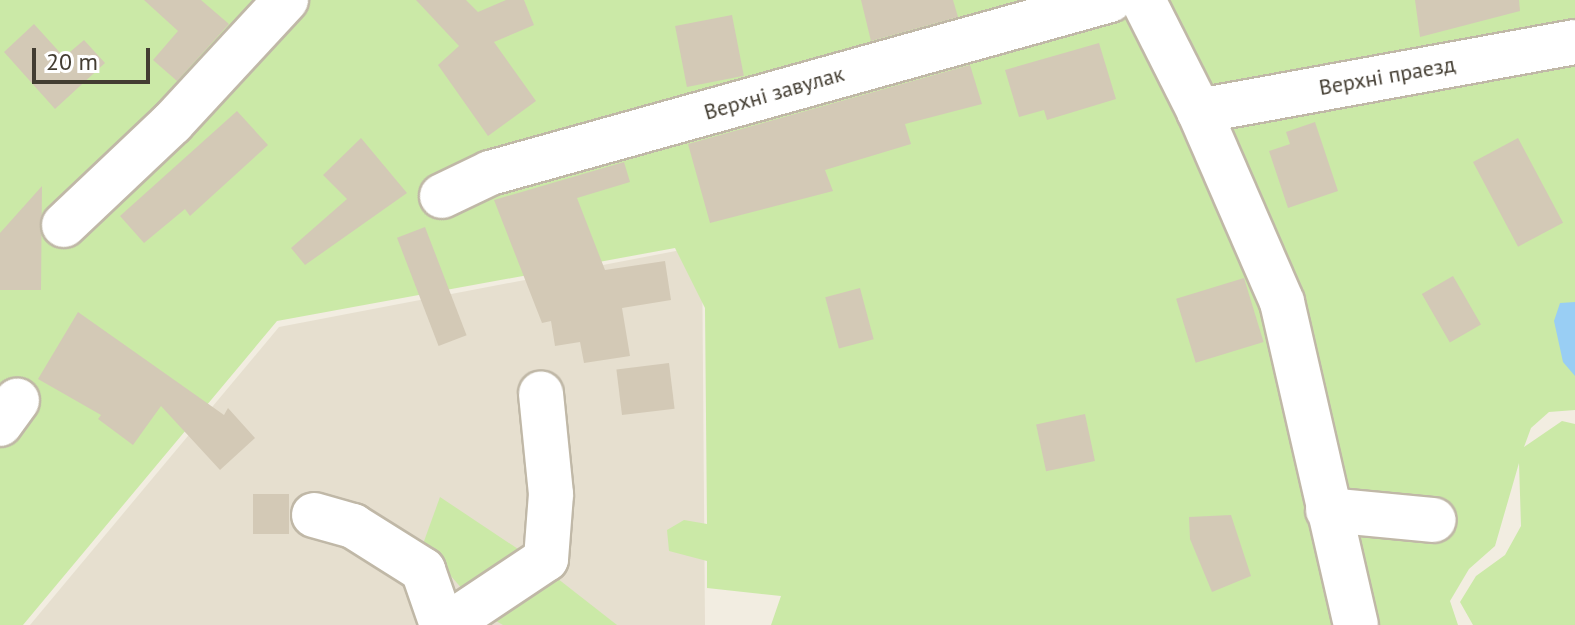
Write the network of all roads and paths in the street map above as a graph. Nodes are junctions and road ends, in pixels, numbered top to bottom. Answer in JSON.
{"nodes":[{"id":1,"x":286,"y":0,"type":"edge"},
{"id":2,"x":1110,"y":0,"type":"edge"},
{"id":3,"x":1143,"y":0,"type":"edge"},
{"id":4,"x":1575,"y":42,"type":"edge"},
{"id":5,"x":1199,"y":111,"type":"junction"},
{"id":6,"x":442,"y":196,"type":"dead end"},
{"id":7,"x":64,"y":225,"type":"dead end"},
{"id":8,"x":541,"y":393,"type":"dead end"},
{"id":9,"x":1328,"y":510,"type":"junction"},
{"id":10,"x":314,"y":515,"type":"dead end"},
{"id":11,"x":1434,"y":520,"type":"dead end"},
{"id":12,"x":444,"y":625,"type":"edge"},
{"id":13,"x":1356,"y":625,"type":"edge"}],
"edges":[{"from":1,"to":7,"type":"lane"},
{"from":2,"to":6,"type":"lane","name":"Верхні завулак"},
{"from":3,"to":5,"type":"lane"},
{"from":4,"to":5,"type":"lane","name":"Верхні праезд"},
{"from":5,"to":9,"type":"lane"},
{"from":8,"to":12,"type":"lane"},
{"from":9,"to":11,"type":"lane"},
{"from":9,"to":13,"type":"lane"},
{"from":10,"to":12,"type":"lane"}]}
